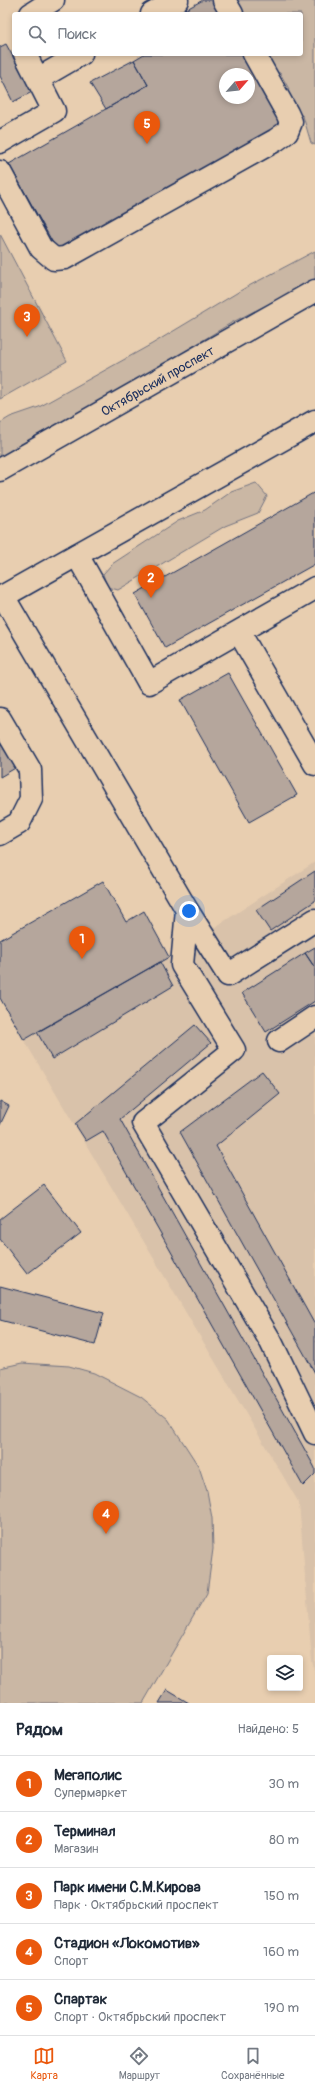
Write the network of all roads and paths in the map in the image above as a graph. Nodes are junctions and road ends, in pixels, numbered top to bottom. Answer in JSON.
{"nodes":[{"id":1,"x":53,"y":0,"type":"edge"},
{"id":2,"x":177,"y":0,"type":"edge"},
{"id":3,"x":224,"y":0,"type":"edge"},
{"id":4,"x":34,"y":12,"type":"edge"},
{"id":5,"x":156,"y":12,"type":"edge"},
{"id":6,"x":231,"y":12,"type":"edge"},
{"id":7,"x":27,"y":56,"type":"edge"},
{"id":8,"x":78,"y":56,"type":"edge"},
{"id":9,"x":255,"y":56,"type":"edge"},
{"id":10,"x":38,"y":79,"type":"junction"},
{"id":11,"x":0,"y":142,"type":"edge"},
{"id":12,"x":0,"y":172,"type":"edge"},
{"id":13,"x":315,"y":291,"type":"edge"},
{"id":14,"x":315,"y":421,"type":"edge"},
{"id":15,"x":0,"y":470,"type":"edge"},
{"id":16,"x":77,"y":555,"type":"junction"},
{"id":17,"x":315,"y":588,"type":"edge"},
{"id":18,"x":2,"y":597,"type":"edge"},
{"id":19,"x":239,"y":632,"type":"junction"},
{"id":20,"x":0,"y":719,"type":"edge"},
{"id":21,"x":315,"y":764,"type":"edge"},
{"id":22,"x":0,"y":834,"type":"edge"},
{"id":23,"x":187,"y":910,"type":"junction"},
{"id":24,"x":315,"y":920,"type":"edge"},
{"id":25,"x":315,"y":1017,"type":"edge"},
{"id":26,"x":279,"y":1041,"type":"dead end"},
{"id":27,"x":315,"y":1433,"type":"edge"}],
"edges":[{"from":1,"to":4,"type":"main road"},
{"from":2,"to":5,"type":"main road"},
{"from":3,"to":6,"type":"main road"},
{"from":7,"to":10,"type":"main road"},
{"from":8,"to":10,"type":"main road"},
{"from":9,"to":12,"type":"main road"},
{"from":10,"to":11,"type":"main road"},
{"from":13,"to":15,"type":"main road","name":"Октябрьский проспект"},
{"from":14,"to":16,"type":"main road"},
{"from":16,"to":18,"type":"main road"},
{"from":16,"to":19,"type":"main road"},
{"from":17,"to":19,"type":"main road"},
{"from":18,"to":23,"type":"main road"},
{"from":19,"to":21,"type":"main road"},
{"from":20,"to":22,"type":"main road"},
{"from":23,"to":24,"type":"main road"},
{"from":23,"to":27,"type":"main road"},
{"from":25,"to":26,"type":"main road"}]}
